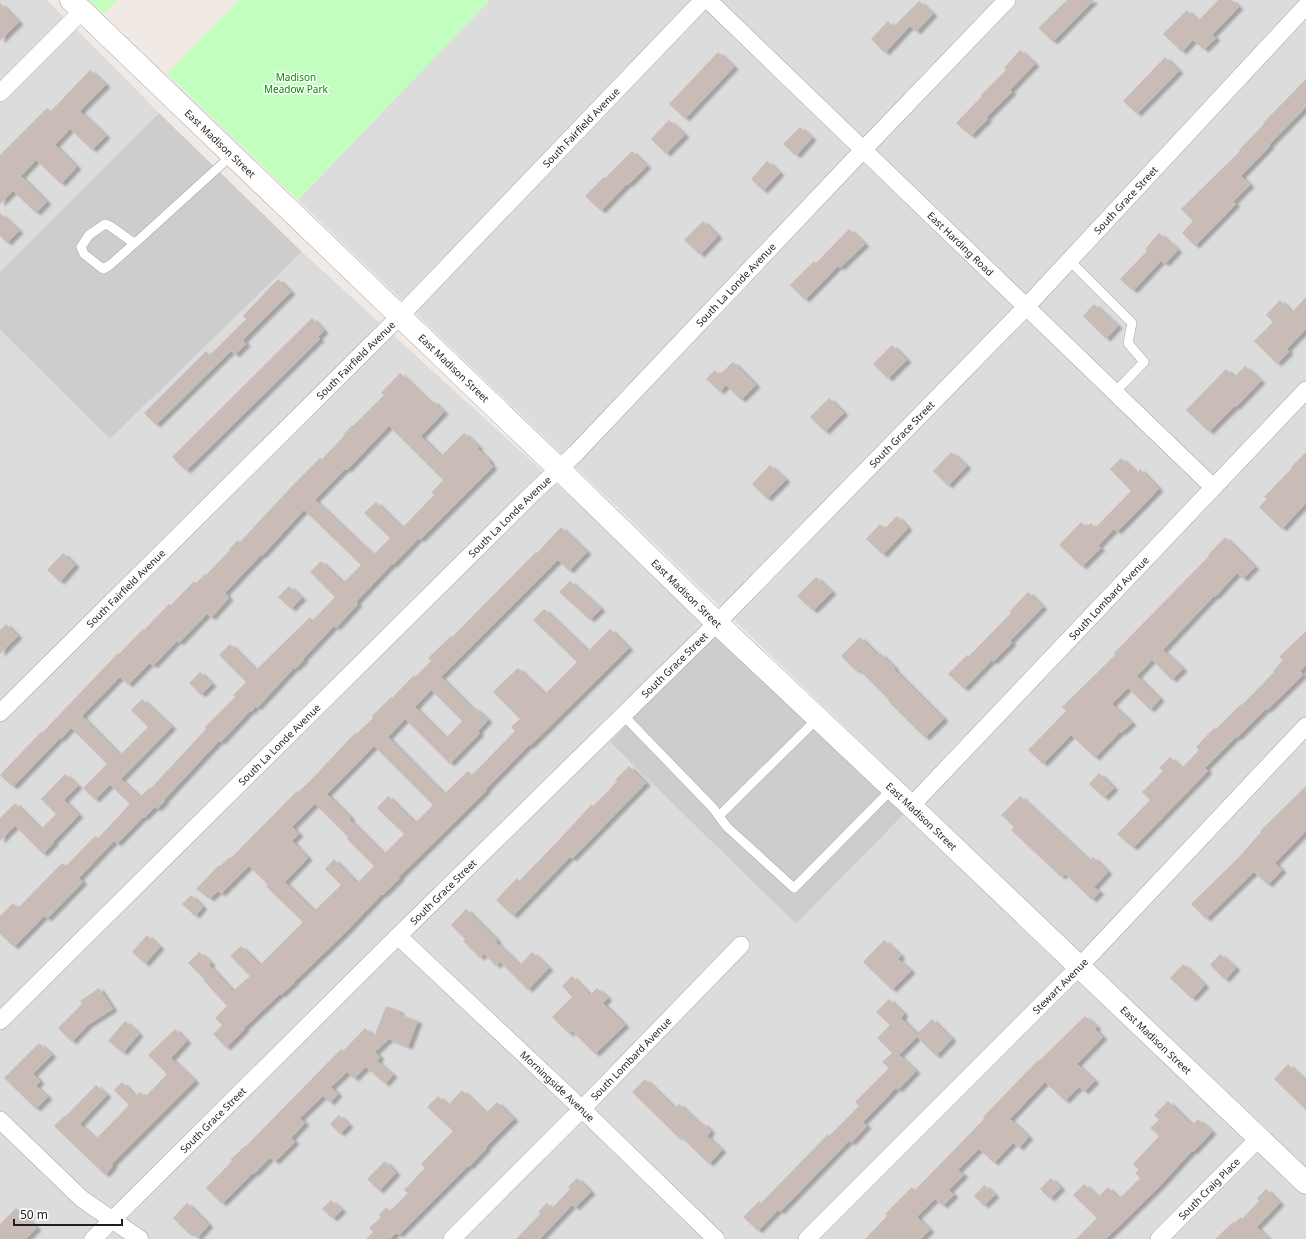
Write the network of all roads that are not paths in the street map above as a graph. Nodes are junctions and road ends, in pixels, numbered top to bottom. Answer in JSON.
{"nodes":[{"id":1,"x":703,"y":0,"type":"edge"},
{"id":2,"x":708,"y":0,"type":"edge"},
{"id":3,"x":1007,"y":0,"type":"edge"},
{"id":4,"x":77,"y":5,"type":"edge"},
{"id":5,"x":1306,"y":6,"type":"edge"},
{"id":6,"x":0,"y":93,"type":"edge"},
{"id":7,"x":863,"y":150,"type":"junction"},
{"id":8,"x":232,"y":155,"type":"junction"},
{"id":9,"x":134,"y":243,"type":"junction"},
{"id":10,"x":1069,"y":260,"type":"junction"},
{"id":11,"x":1026,"y":307,"type":"junction"},
{"id":12,"x":400,"y":316,"type":"junction"},
{"id":13,"x":1306,"y":390,"type":"edge"},
{"id":14,"x":1115,"y":392,"type":"junction"},
{"id":15,"x":558,"y":468,"type":"junction"},
{"id":16,"x":1213,"y":487,"type":"junction"},
{"id":17,"x":717,"y":623,"type":"junction"},
{"id":18,"x":0,"y":713,"type":"edge"},
{"id":19,"x":623,"y":715,"type":"junction"},
{"id":20,"x":818,"y":718,"type":"junction"},
{"id":21,"x":1306,"y":726,"type":"edge"},
{"id":22,"x":893,"y":788,"type":"junction"},
{"id":23,"x":912,"y":806,"type":"junction"},
{"id":24,"x":719,"y":816,"type":"junction"},
{"id":25,"x":398,"y":936,"type":"junction"},
{"id":26,"x":741,"y":945,"type":"dead end"},
{"id":27,"x":1079,"y":967,"type":"junction"},
{"id":28,"x":0,"y":1021,"type":"edge"},
{"id":29,"x":582,"y":1109,"type":"junction"},
{"id":30,"x":0,"y":1120,"type":"edge"},
{"id":31,"x":1259,"y":1138,"type":"junction"},
{"id":32,"x":1306,"y":1183,"type":"edge"},
{"id":33,"x":113,"y":1220,"type":"junction"},
{"id":34,"x":94,"y":1239,"type":"edge"},
{"id":35,"x":140,"y":1239,"type":"edge"},
{"id":36,"x":452,"y":1239,"type":"edge"},
{"id":37,"x":716,"y":1239,"type":"edge"},
{"id":38,"x":807,"y":1239,"type":"edge"},
{"id":39,"x":1159,"y":1239,"type":"edge"}],
"edges":[{"from":1,"to":12,"type":"street","name":"South Fairfield Avenue"},
{"from":2,"to":7,"type":"street","name":"East Harding Road"},
{"from":3,"to":7,"type":"street","name":"South La Londe Avenue"},
{"from":4,"to":6,"type":"street"},
{"from":4,"to":8,"type":"street","name":"East Madison Street"},
{"from":5,"to":10,"type":"street","name":"South Grace Street"},
{"from":7,"to":11,"type":"street","name":"East Harding Road"},
{"from":7,"to":15,"type":"street","name":"South La Londe Avenue"},
{"from":8,"to":9,"type":"lane"},
{"from":8,"to":12,"type":"street","name":"East Madison Street"},
{"from":9,"to":9,"type":"lane"},
{"from":10,"to":11,"type":"street","name":"South Grace Street"},
{"from":10,"to":14,"type":"lane"},
{"from":11,"to":14,"type":"street","name":"East Harding Road"},
{"from":11,"to":17,"type":"street","name":"South Grace Street"},
{"from":12,"to":15,"type":"street","name":"East Madison Street"},
{"from":12,"to":18,"type":"street","name":"South Fairfield Avenue"},
{"from":13,"to":16,"type":"street","name":"South Lombard Avenue"},
{"from":14,"to":16,"type":"street","name":"East Harding Road"},
{"from":15,"to":17,"type":"street","name":"East Madison Street"},
{"from":15,"to":28,"type":"street","name":"South La Londe Avenue"},
{"from":16,"to":23,"type":"street","name":"South Lombard Avenue"},
{"from":17,"to":19,"type":"street","name":"South Grace Street"},
{"from":17,"to":20,"type":"street","name":"East Madison Street"},
{"from":19,"to":24,"type":"lane"},
{"from":19,"to":25,"type":"street","name":"South Grace Street"},
{"from":20,"to":22,"type":"street","name":"East Madison Street"},
{"from":20,"to":24,"type":"lane"},
{"from":21,"to":27,"type":"street","name":"Stewart Avenue"},
{"from":22,"to":23,"type":"street","name":"East Madison Street"},
{"from":22,"to":24,"type":"lane"},
{"from":23,"to":27,"type":"street","name":"East Madison Street"},
{"from":25,"to":29,"type":"street","name":"Morningside Avenue"},
{"from":25,"to":33,"type":"street","name":"South Grace Street"},
{"from":26,"to":29,"type":"street","name":"South Lombard Avenue"},
{"from":27,"to":31,"type":"street","name":"East Madison Street"},
{"from":27,"to":38,"type":"street","name":"Stewart Avenue"},
{"from":29,"to":36,"type":"street","name":"South Lombard Avenue"},
{"from":29,"to":37,"type":"street","name":"Morningside Avenue"},
{"from":30,"to":33,"type":"street"},
{"from":31,"to":32,"type":"street","name":"East Madison Street"},
{"from":31,"to":39,"type":"street","name":"South Craig Place"},
{"from":33,"to":34,"type":"street","name":"South Grace Street"},
{"from":33,"to":35,"type":"street"}]}
